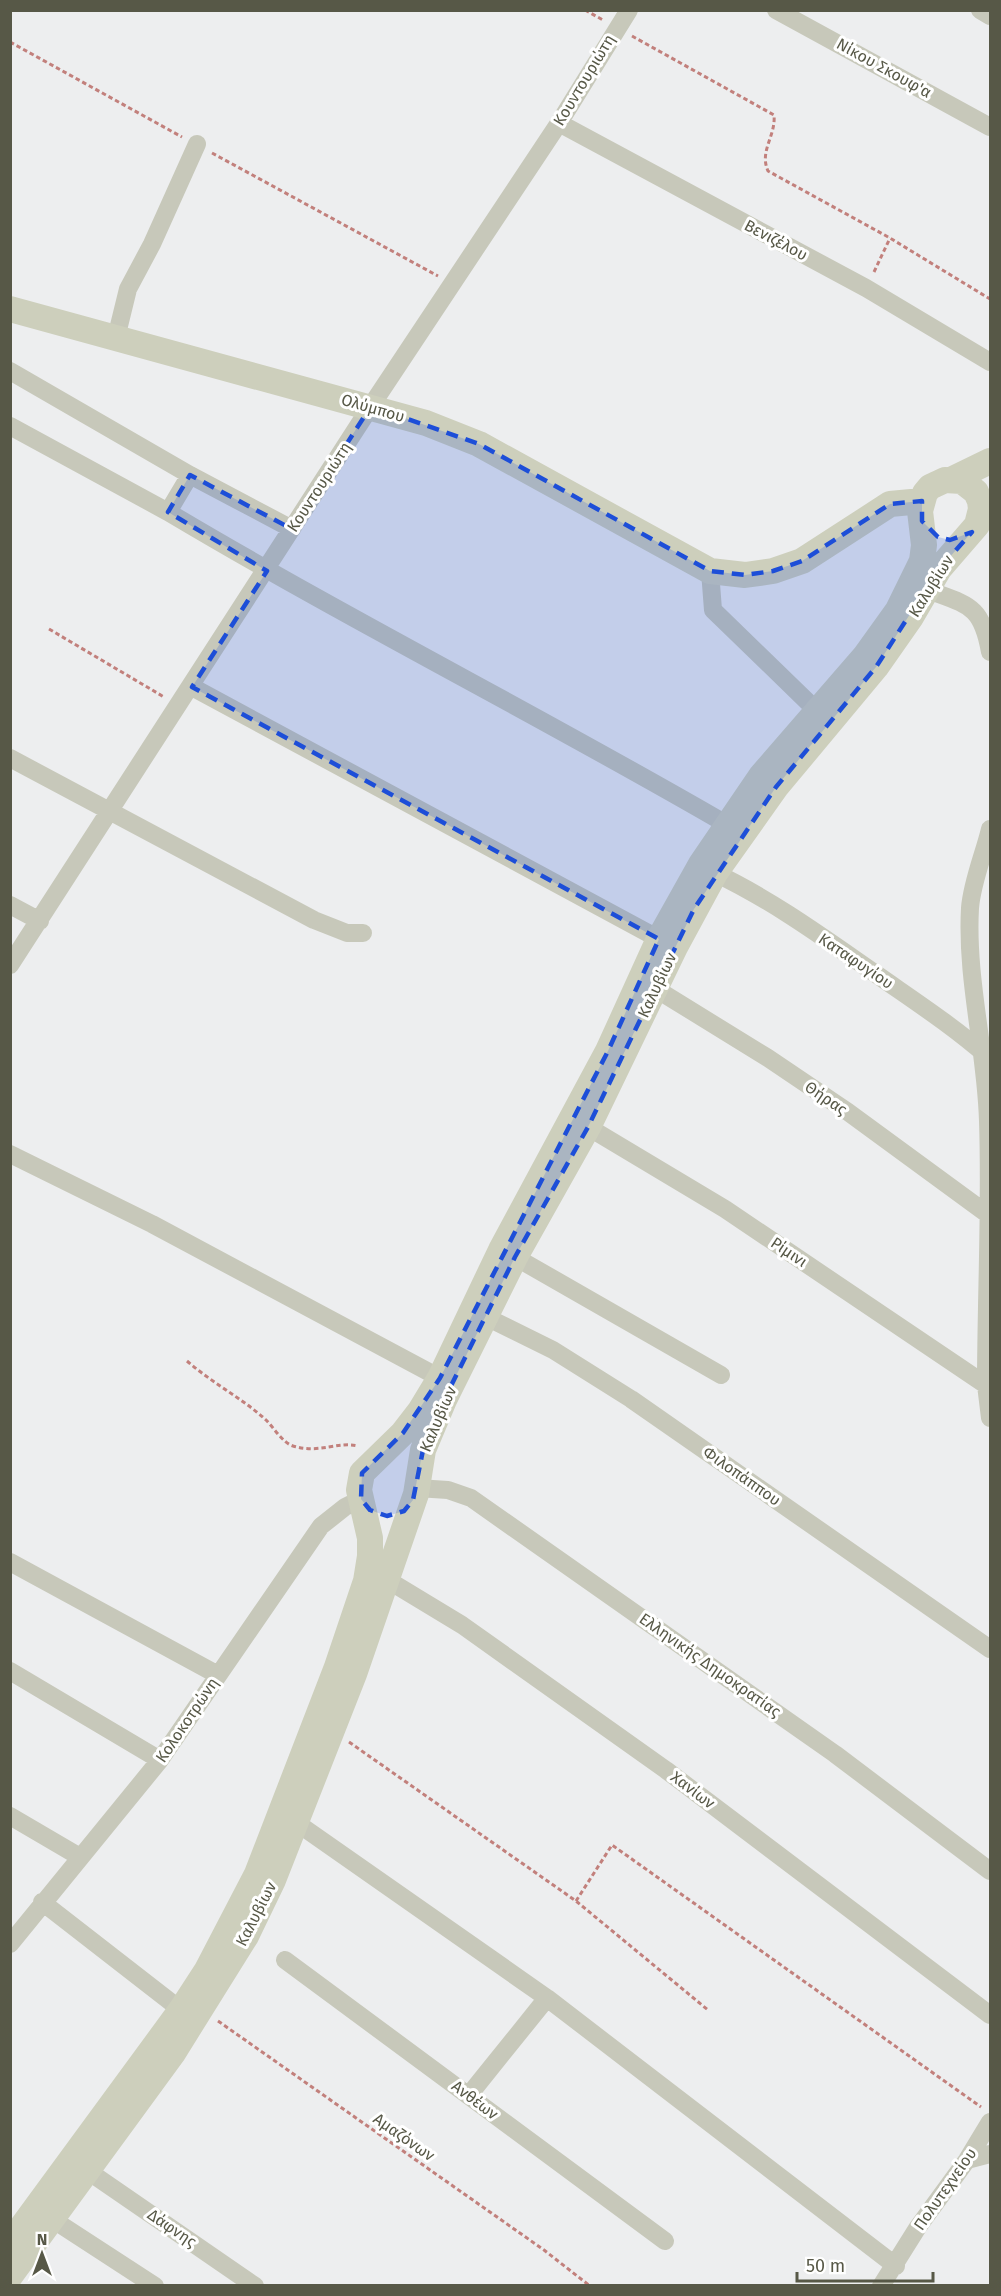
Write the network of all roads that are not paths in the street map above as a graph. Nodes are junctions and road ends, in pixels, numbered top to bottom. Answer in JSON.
{"nodes":[{"id":1,"x":628,"y":10,"type":"edge"},
{"id":2,"x":776,"y":10,"type":"edge"},
{"id":3,"x":980,"y":10,"type":"edge"},
{"id":4,"x":990,"y":16,"type":"edge"},
{"id":5,"x":559,"y":123,"type":"junction"},
{"id":6,"x":990,"y":128,"type":"edge"},
{"id":7,"x":197,"y":144,"type":"road end"},
{"id":8,"x":10,"y":309,"type":"edge"},
{"id":9,"x":116,"y":338,"type":"junction"},
{"id":10,"x":990,"y":362,"type":"edge"},
{"id":11,"x":10,"y":371,"type":"edge"},
{"id":12,"x":371,"y":406,"type":"junction"},
{"id":13,"x":10,"y":426,"type":"edge"},
{"id":14,"x":990,"y":461,"type":"edge"},
{"id":15,"x":190,"y":475,"type":"junction"},
{"id":16,"x":953,"y":479,"type":"junction"},
{"id":17,"x":922,"y":511,"type":"junction"},
{"id":18,"x":168,"y":512,"type":"junction"},
{"id":19,"x":983,"y":516,"type":"edge"},
{"id":20,"x":292,"y":529,"type":"junction"},
{"id":21,"x":267,"y":571,"type":"junction"},
{"id":22,"x":710,"y":571,"type":"junction"},
{"id":23,"x":928,"y":590,"type":"junction"},
{"id":24,"x":990,"y":652,"type":"edge"},
{"id":25,"x":192,"y":687,"type":"junction"},
{"id":26,"x":816,"y":710,"type":"junction"},
{"id":27,"x":10,"y":758,"type":"edge"},
{"id":28,"x":112,"y":811,"type":"junction"},
{"id":29,"x":726,"y":824,"type":"junction"},
{"id":30,"x":990,"y":829,"type":"edge"},
{"id":31,"x":715,"y":873,"type":"junction"},
{"id":32,"x":10,"y":905,"type":"edge"},
{"id":33,"x":40,"y":921,"type":"junction"},
{"id":34,"x":363,"y":933,"type":"dead end"},
{"id":35,"x":659,"y":939,"type":"junction"},
{"id":36,"x":10,"y":965,"type":"edge"},
{"id":37,"x":656,"y":989,"type":"junction"},
{"id":38,"x":987,"y":1056,"type":"edge"},
{"id":39,"x":588,"y":1127,"type":"junction"},
{"id":40,"x":10,"y":1154,"type":"edge"},
{"id":41,"x":990,"y":1216,"type":"edge"},
{"id":42,"x":515,"y":1257,"type":"junction"},
{"id":43,"x":486,"y":1317,"type":"junction"},
{"id":44,"x":721,"y":1375,"type":"dead end"},
{"id":45,"x":440,"y":1378,"type":"junction"},
{"id":46,"x":986,"y":1385,"type":"junction"},
{"id":47,"x":990,"y":1418,"type":"edge"},
{"id":48,"x":371,"y":1463,"type":"junction"},
{"id":49,"x":414,"y":1492,"type":"junction"},
{"id":50,"x":363,"y":1501,"type":"junction"},
{"id":51,"x":10,"y":1562,"type":"edge"},
{"id":52,"x":386,"y":1579,"type":"junction"},
{"id":53,"x":990,"y":1649,"type":"edge"},
{"id":54,"x":10,"y":1671,"type":"edge"},
{"id":55,"x":218,"y":1675,"type":"junction"},
{"id":56,"x":160,"y":1760,"type":"junction"},
{"id":57,"x":10,"y":1816,"type":"edge"},
{"id":58,"x":297,"y":1823,"type":"junction"},
{"id":59,"x":81,"y":1857,"type":"junction"},
{"id":60,"x":990,"y":1871,"type":"edge"},
{"id":61,"x":42,"y":1902,"type":"junction"},
{"id":62,"x":10,"y":1944,"type":"edge"},
{"id":63,"x":285,"y":1960,"type":"dead end"},
{"id":64,"x":547,"y":1998,"type":"junction"},
{"id":65,"x":192,"y":2010,"type":"junction"},
{"id":66,"x":990,"y":2015,"type":"edge"},
{"id":67,"x":468,"y":2095,"type":"junction"},
{"id":68,"x":990,"y":2122,"type":"edge"},
{"id":69,"x":990,"y":2154,"type":"edge"},
{"id":70,"x":967,"y":2160,"type":"junction"},
{"id":71,"x":88,"y":2171,"type":"junction"},
{"id":72,"x":52,"y":2219,"type":"junction"},
{"id":73,"x":665,"y":2241,"type":"dead end"},
{"id":74,"x":10,"y":2243,"type":"edge"},
{"id":75,"x":896,"y":2266,"type":"junction"},
{"id":76,"x":10,"y":2276,"type":"edge"},
{"id":77,"x":155,"y":2286,"type":"edge"},
{"id":78,"x":255,"y":2286,"type":"edge"},
{"id":79,"x":881,"y":2286,"type":"edge"}],
"edges":[{"from":1,"to":5,"type":"street","name":"Κουντουριώτη"},
{"from":2,"to":6,"type":"street","name":"Νίκου Σκουφ'α"},
{"from":3,"to":4,"type":"street"},
{"from":5,"to":10,"type":"street","name":"Βενιζέλου"},
{"from":5,"to":12,"type":"street","name":"Κουντουριώτη"},
{"from":7,"to":9,"type":"street"},
{"from":8,"to":9,"type":"main road","name":"Ολύμπου"},
{"from":9,"to":12,"type":"main road","name":"Ολύμπου"},
{"from":11,"to":15,"type":"street"},
{"from":12,"to":20,"type":"street","name":"Κουντουριώτη"},
{"from":12,"to":22,"type":"main road","name":"Ολύμπου"},
{"from":13,"to":18,"type":"street"},
{"from":14,"to":16,"type":"main road"},
{"from":15,"to":18,"type":"street"},
{"from":15,"to":20,"type":"street"},
{"from":16,"to":17,"type":"main road"},
{"from":16,"to":19,"type":"main road"},
{"from":17,"to":19,"type":"main road","name":"Καλυβίων"},
{"from":17,"to":22,"type":"main road"},
{"from":17,"to":26,"type":"main road","name":"Καλυβίων"},
{"from":18,"to":21,"type":"street"},
{"from":19,"to":23,"type":"main road","name":"Καλυβίων"},
{"from":20,"to":21,"type":"street","name":"Κουντουριώτη"},
{"from":21,"to":25,"type":"street","name":"Κουντουριώτη"},
{"from":21,"to":29,"type":"street"},
{"from":22,"to":26,"type":"street"},
{"from":23,"to":24,"type":"street"},
{"from":23,"to":31,"type":"main road","name":"Καλυβίων"},
{"from":25,"to":28,"type":"street","name":"Κουντουριώτη"},
{"from":25,"to":35,"type":"street"},
{"from":26,"to":29,"type":"main road","name":"Καλυβίων"},
{"from":27,"to":28,"type":"street"},
{"from":28,"to":33,"type":"street","name":"Κουντουριώτη"},
{"from":28,"to":34,"type":"street"},
{"from":29,"to":35,"type":"main road","name":"Καλυβίων"},
{"from":30,"to":38,"type":"street"},
{"from":31,"to":37,"type":"main road","name":"Καλυβίων"},
{"from":31,"to":38,"type":"street","name":"Καταφυγίου"},
{"from":32,"to":33,"type":"street"},
{"from":33,"to":36,"type":"street","name":"Κουντουριώτη"},
{"from":35,"to":45,"type":"main road","name":"Καλυβίων"},
{"from":37,"to":39,"type":"main road","name":"Καλυβίων"},
{"from":37,"to":41,"type":"street","name":"Θήρας"},
{"from":38,"to":41,"type":"street"},
{"from":39,"to":42,"type":"main road","name":"Καλυβίων"},
{"from":39,"to":46,"type":"street","name":"Ρίμινι"},
{"from":40,"to":45,"type":"street"},
{"from":41,"to":46,"type":"street"},
{"from":42,"to":43,"type":"main road","name":"Καλυβίων"},
{"from":42,"to":44,"type":"street"},
{"from":43,"to":49,"type":"main road","name":"Καλυβίων"},
{"from":43,"to":53,"type":"street","name":"Φιλοπάππου"},
{"from":45,"to":48,"type":"main road","name":"Καλυβίων"},
{"from":46,"to":47,"type":"street"},
{"from":48,"to":49,"type":"main road","name":"Καλυβίων"},
{"from":48,"to":50,"type":"main road","name":"Καλυβίων"},
{"from":49,"to":50,"type":"main road"},
{"from":49,"to":52,"type":"main road","name":"Καλυβίων"},
{"from":49,"to":60,"type":"street","name":"Ελληνικής Δημοκρατίας"},
{"from":50,"to":55,"type":"street","name":"Κολοκοτρώνη"},
{"from":50,"to":65,"type":"main road","name":"Καλυβίων"},
{"from":51,"to":55,"type":"street"},
{"from":52,"to":58,"type":"main road","name":"Καλυβίων"},
{"from":52,"to":66,"type":"street","name":"Χανίων"},
{"from":54,"to":56,"type":"street"},
{"from":55,"to":56,"type":"street","name":"Κολοκοτρώνη"},
{"from":56,"to":59,"type":"street","name":"Κολοκοτρώνη"},
{"from":57,"to":59,"type":"street"},
{"from":58,"to":64,"type":"street"},
{"from":58,"to":65,"type":"main road","name":"Καλυβίων"},
{"from":59,"to":61,"type":"street","name":"Κολοκοτρώνη"},
{"from":61,"to":62,"type":"street","name":"Κολοκοτρώνη"},
{"from":61,"to":65,"type":"street"},
{"from":63,"to":67,"type":"street","name":"Ανθέων"},
{"from":64,"to":67,"type":"street"},
{"from":64,"to":75,"type":"street"},
{"from":65,"to":71,"type":"main road","name":"Καλυβίων"},
{"from":65,"to":74,"type":"main road","name":"Καλυβίων"},
{"from":67,"to":73,"type":"street","name":"Ανθέων"},
{"from":68,"to":70,"type":"street","name":"Πολυτεχνείου"},
{"from":69,"to":70,"type":"street"},
{"from":70,"to":75,"type":"street","name":"Πολυτεχνείου"},
{"from":71,"to":72,"type":"main road","name":"Καλυβίων"},
{"from":71,"to":78,"type":"street","name":"Δάφνης"},
{"from":72,"to":76,"type":"main road","name":"Καλυβίων"},
{"from":72,"to":77,"type":"street"},
{"from":75,"to":79,"type":"street","name":"Πολυτεχνείου"}]}
